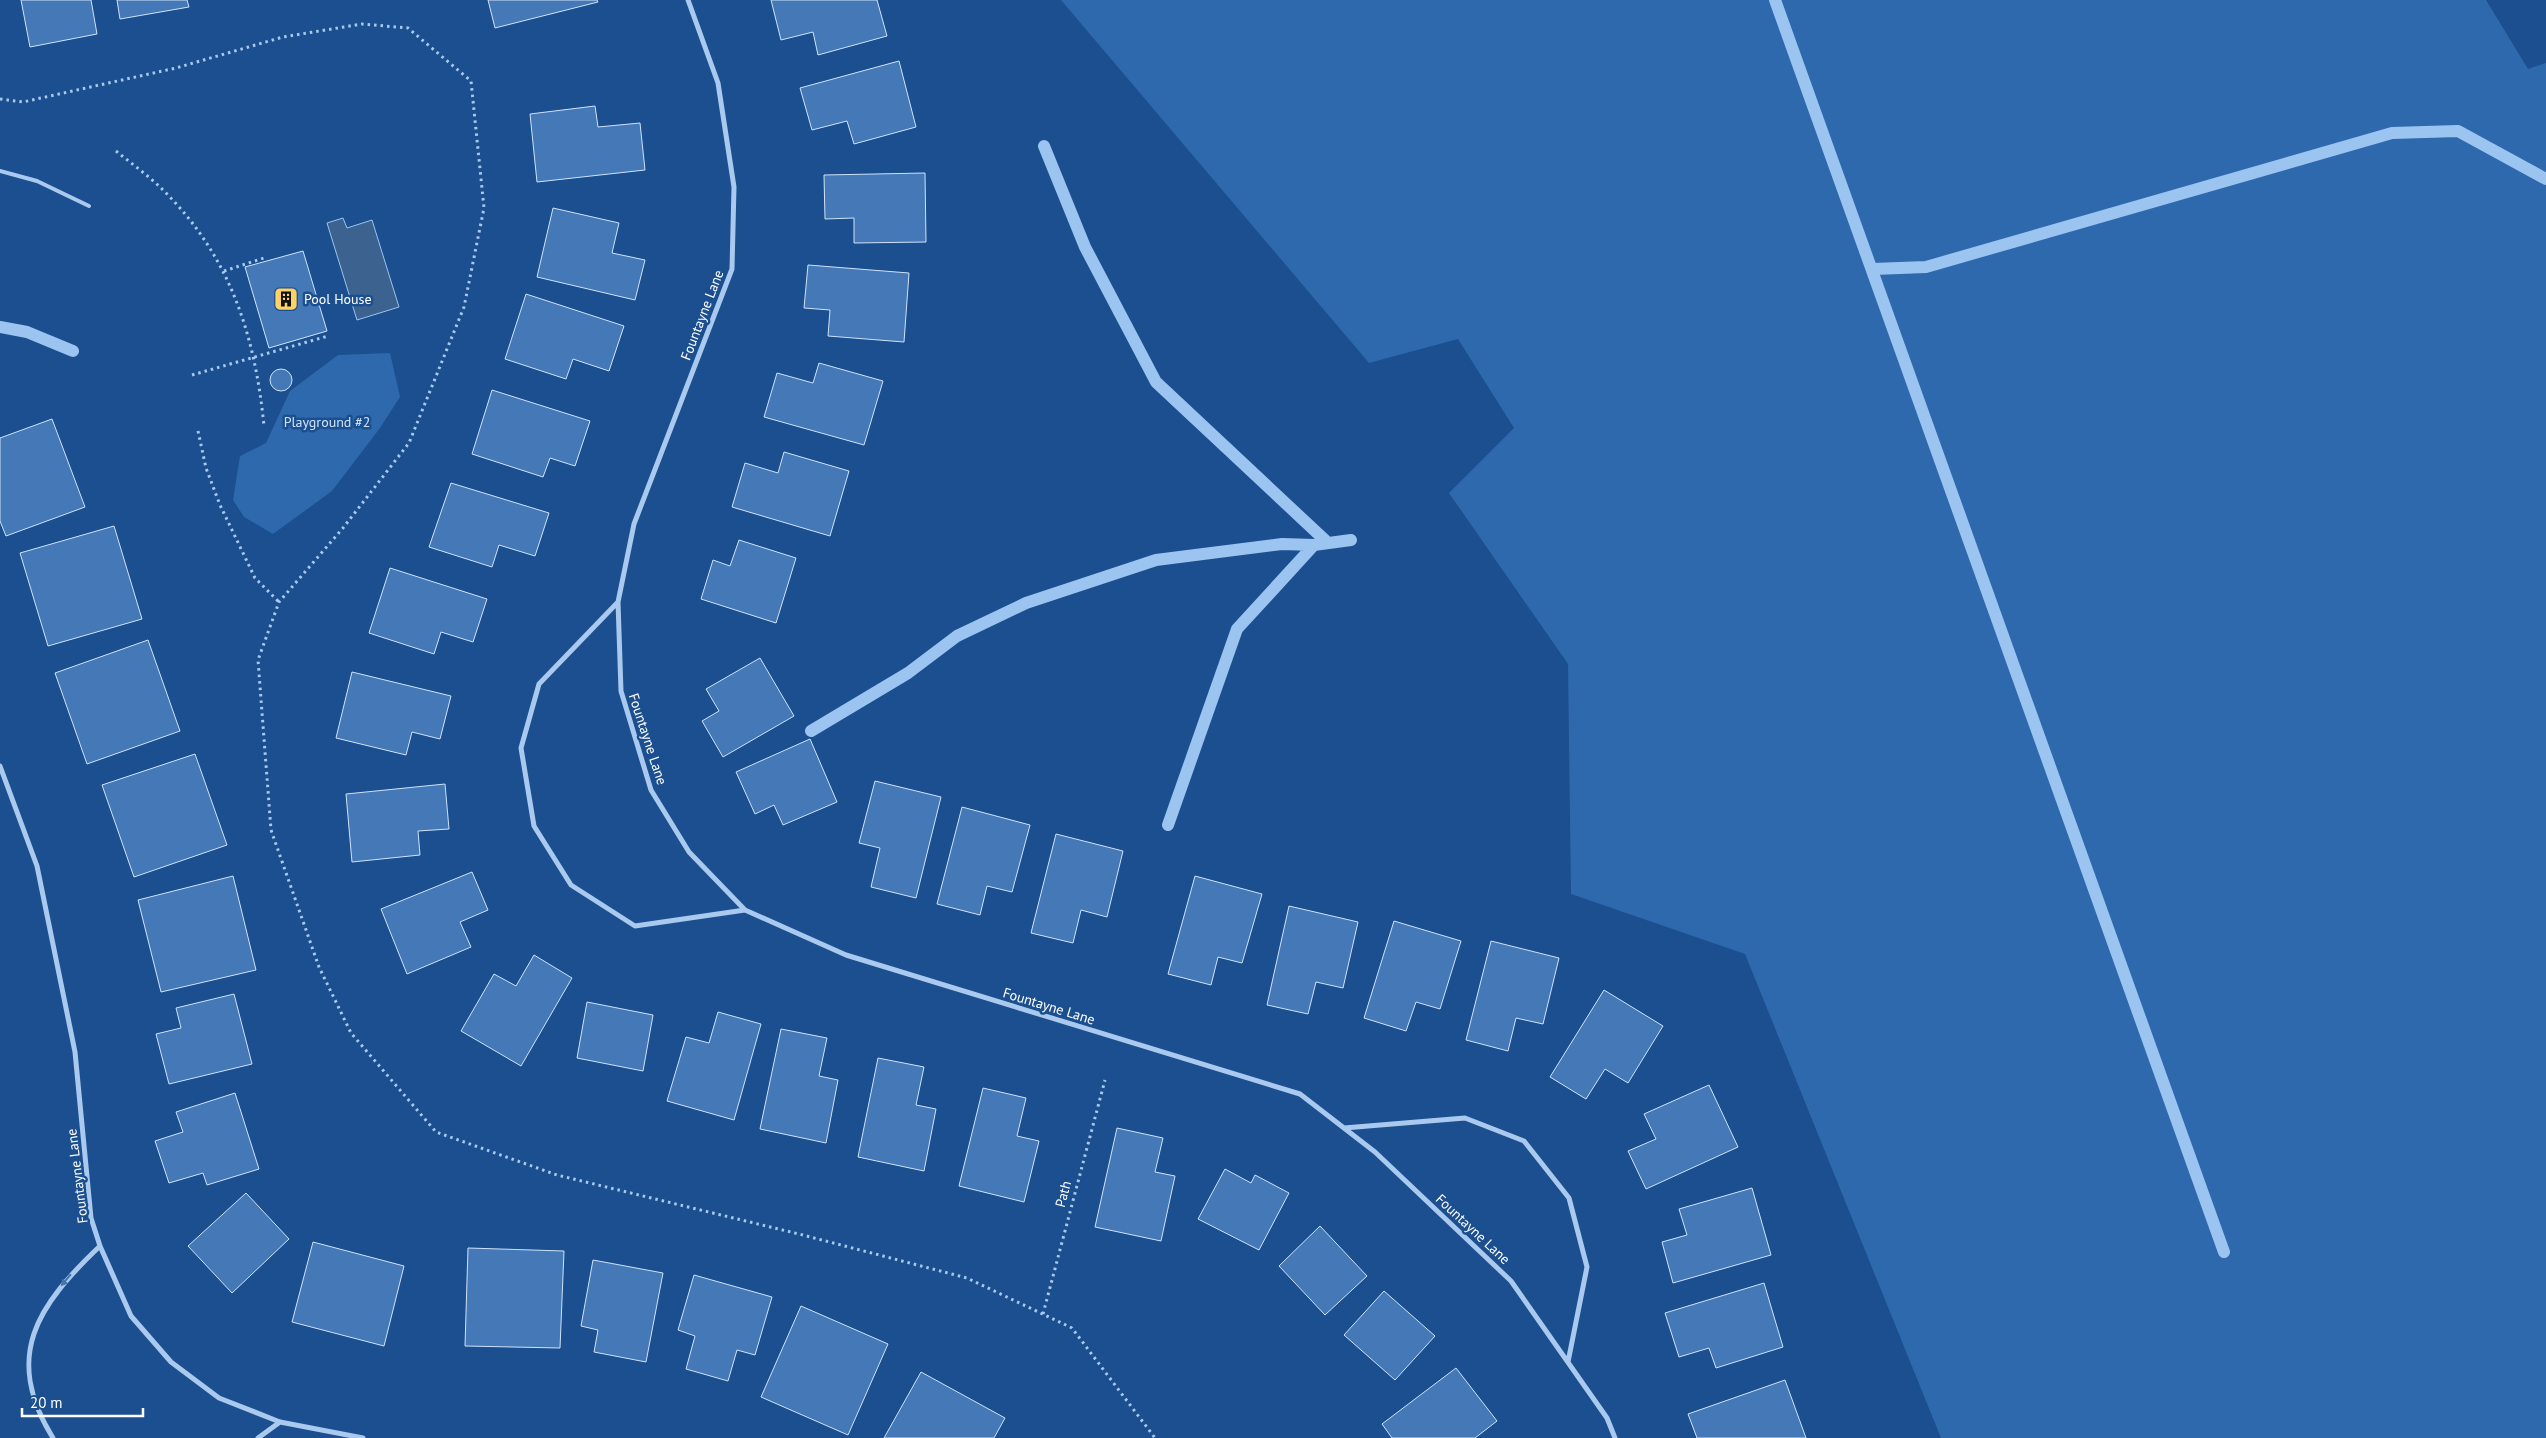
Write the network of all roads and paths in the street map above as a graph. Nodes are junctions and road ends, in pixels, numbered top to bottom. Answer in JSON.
{"nodes":[{"id":1,"x":688,"y":0,"type":"edge"},
{"id":2,"x":0,"y":99,"type":"edge"},
{"id":3,"x":116,"y":151,"type":"dead end"},
{"id":4,"x":0,"y":171,"type":"edge"},
{"id":5,"x":90,"y":206,"type":"dead end"},
{"id":6,"x":264,"y":258,"type":"dead end"},
{"id":7,"x":224,"y":271,"type":"junction"},
{"id":8,"x":328,"y":336,"type":"dead end"},
{"id":9,"x":255,"y":357,"type":"junction"},
{"id":10,"x":192,"y":375,"type":"dead end"},
{"id":11,"x":264,"y":426,"type":"dead end"},
{"id":12,"x":198,"y":431,"type":"dead end"},
{"id":13,"x":279,"y":602,"type":"junction"},
{"id":14,"x":618,"y":602,"type":"junction"},
{"id":15,"x":0,"y":766,"type":"edge"},
{"id":16,"x":745,"y":910,"type":"junction"},
{"id":17,"x":1105,"y":1080,"type":"dead end"},
{"id":18,"x":1343,"y":1128,"type":"junction"},
{"id":19,"x":100,"y":1246,"type":"junction"},
{"id":20,"x":1043,"y":1314,"type":"junction"},
{"id":21,"x":1568,"y":1362,"type":"junction"},
{"id":22,"x":280,"y":1422,"type":"junction"},
{"id":23,"x":53,"y":1438,"type":"edge"},
{"id":24,"x":258,"y":1438,"type":"edge"},
{"id":25,"x":363,"y":1438,"type":"edge"},
{"id":26,"x":1155,"y":1438,"type":"edge"},
{"id":27,"x":1615,"y":1438,"type":"edge"}],
"edges":[{"from":1,"to":14,"type":"street","name":"Fountayne Lane"},
{"from":2,"to":13,"type":"path"},
{"from":3,"to":7,"type":"path"},
{"from":4,"to":5,"type":"lane"},
{"from":6,"to":7,"type":"path"},
{"from":7,"to":9,"type":"path"},
{"from":8,"to":9,"type":"path"},
{"from":9,"to":10,"type":"path"},
{"from":9,"to":11,"type":"path"},
{"from":12,"to":13,"type":"path"},
{"from":13,"to":20,"type":"path"},
{"from":14,"to":16,"type":"street","name":"Fountayne Lane"},
{"from":14,"to":16,"type":"street"},
{"from":15,"to":19,"type":"street","name":"Fountayne Lane"},
{"from":16,"to":18,"type":"street","name":"Fountayne Lane"},
{"from":17,"to":20,"type":"path","name":"Path"},
{"from":18,"to":21,"type":"street","name":"Fountayne Lane"},
{"from":18,"to":21,"type":"street"},
{"from":19,"to":22,"type":"street","name":"Fountayne Lane"},
{"from":19,"to":23,"type":"street","one_way":true},
{"from":20,"to":26,"type":"path"},
{"from":21,"to":27,"type":"street","name":"Fountayne Lane"},
{"from":22,"to":24,"type":"street"},
{"from":22,"to":25,"type":"street","name":"Fountayne Lane"}]}
